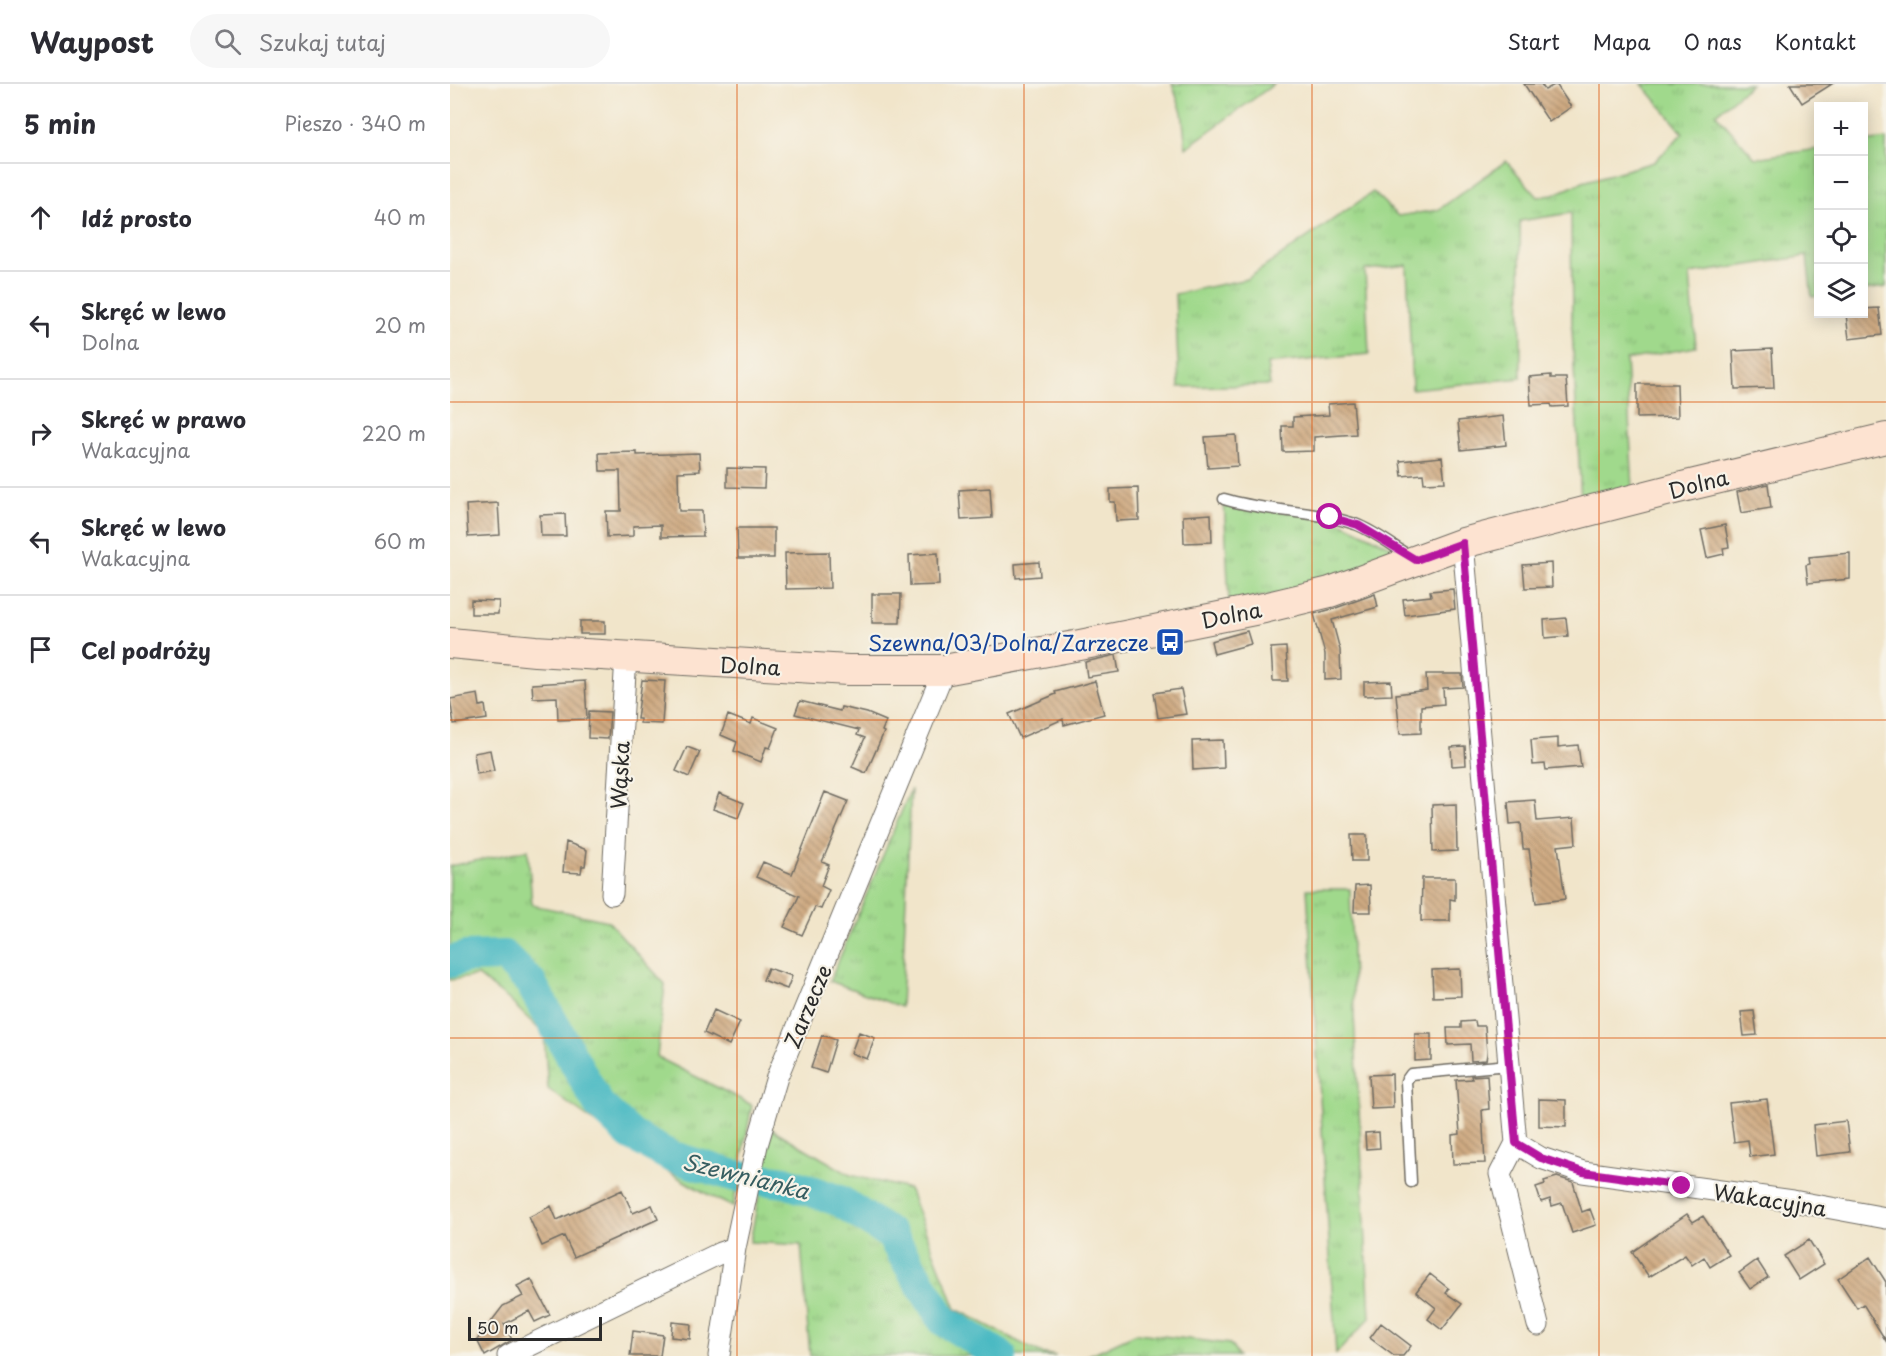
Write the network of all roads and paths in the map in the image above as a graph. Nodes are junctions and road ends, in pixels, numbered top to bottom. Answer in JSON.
{"nodes":[{"id":1,"x":1886,"y":438,"type":"edge"},
{"id":2,"x":1224,"y":499,"type":"dead end"},
{"id":3,"x":1463,"y":543,"type":"junction"},
{"id":4,"x":1416,"y":560,"type":"junction"},
{"id":5,"x":450,"y":643,"type":"edge"},
{"id":6,"x":626,"y":656,"type":"junction"},
{"id":7,"x":944,"y":670,"type":"junction"},
{"id":8,"x":612,"y":894,"type":"dead end"},
{"id":9,"x":1509,"y":1065,"type":"junction"},
{"id":10,"x":1516,"y":1143,"type":"junction"},
{"id":11,"x":1411,"y":1182,"type":"dead end"},
{"id":12,"x":1886,"y":1218,"type":"edge"},
{"id":13,"x":735,"y":1248,"type":"junction"},
{"id":14,"x":1538,"y":1325,"type":"dead end"},
{"id":15,"x":508,"y":1356,"type":"edge"},
{"id":16,"x":719,"y":1356,"type":"edge"}],
"edges":[{"from":1,"to":3,"type":"street","name":"Dolna"},
{"from":2,"to":4,"type":"lane"},
{"from":3,"to":4,"type":"street","name":"Dolna"},
{"from":3,"to":9,"type":"street"},
{"from":4,"to":7,"type":"street","name":"Dolna"},
{"from":5,"to":6,"type":"street","name":"Dolna"},
{"from":6,"to":7,"type":"street","name":"Dolna"},
{"from":6,"to":8,"type":"street","name":"Wąska"},
{"from":7,"to":13,"type":"street","name":"Zarzecze"},
{"from":9,"to":10,"type":"street"},
{"from":9,"to":11,"type":"lane"},
{"from":10,"to":12,"type":"street","name":"Wakacyjna"},
{"from":10,"to":14,"type":"street"},
{"from":13,"to":15,"type":"street"},
{"from":13,"to":16,"type":"street","name":"Zarzecze"}]}
